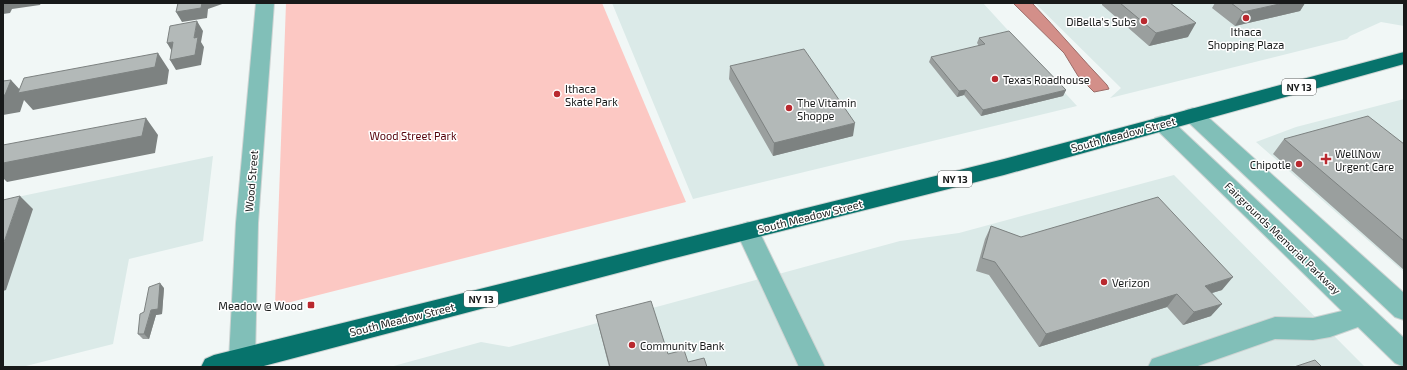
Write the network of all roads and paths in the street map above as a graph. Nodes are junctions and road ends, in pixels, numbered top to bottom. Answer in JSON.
{"nodes":[{"id":1,"x":265,"y":3,"type":"edge"},
{"id":2,"x":1404,"y":58,"type":"edge"},
{"id":3,"x":1193,"y":115,"type":"junction"},
{"id":4,"x":1162,"y":123,"type":"junction"},
{"id":5,"x":748,"y":231,"type":"junction"},
{"id":6,"x":1404,"y":309,"type":"edge"},
{"id":7,"x":1363,"y":315,"type":"junction"},
{"id":8,"x":1404,"y":355,"type":"edge"},
{"id":9,"x":242,"y":360,"type":"junction"},
{"id":10,"x":214,"y":367,"type":"edge"},
{"id":11,"x":812,"y":367,"type":"edge"},
{"id":12,"x":1162,"y":367,"type":"edge"}],
"edges":[{"from":1,"to":9,"type":"street","name":"Wood Street"},
{"from":2,"to":3,"type":"highway","name":"South Meadow Street","number":"NY 13"},
{"from":3,"to":4,"type":"highway","name":"South Meadow Street","number":"NY 13"},
{"from":3,"to":6,"type":"street"},
{"from":4,"to":5,"type":"highway","name":"South Meadow Street","number":"NY 13"},
{"from":4,"to":7,"type":"street","name":"Fairgrounds Memorial Parkway"},
{"from":5,"to":9,"type":"highway","name":"South Meadow Street","number":"NY 13"},
{"from":5,"to":11,"type":"street"},
{"from":7,"to":8,"type":"street","name":"Fairgrounds Memorial Parkway"},
{"from":7,"to":12,"type":"street"},
{"from":9,"to":10,"type":"highway","name":"South Meadow Street","number":"NY 13"}]}
